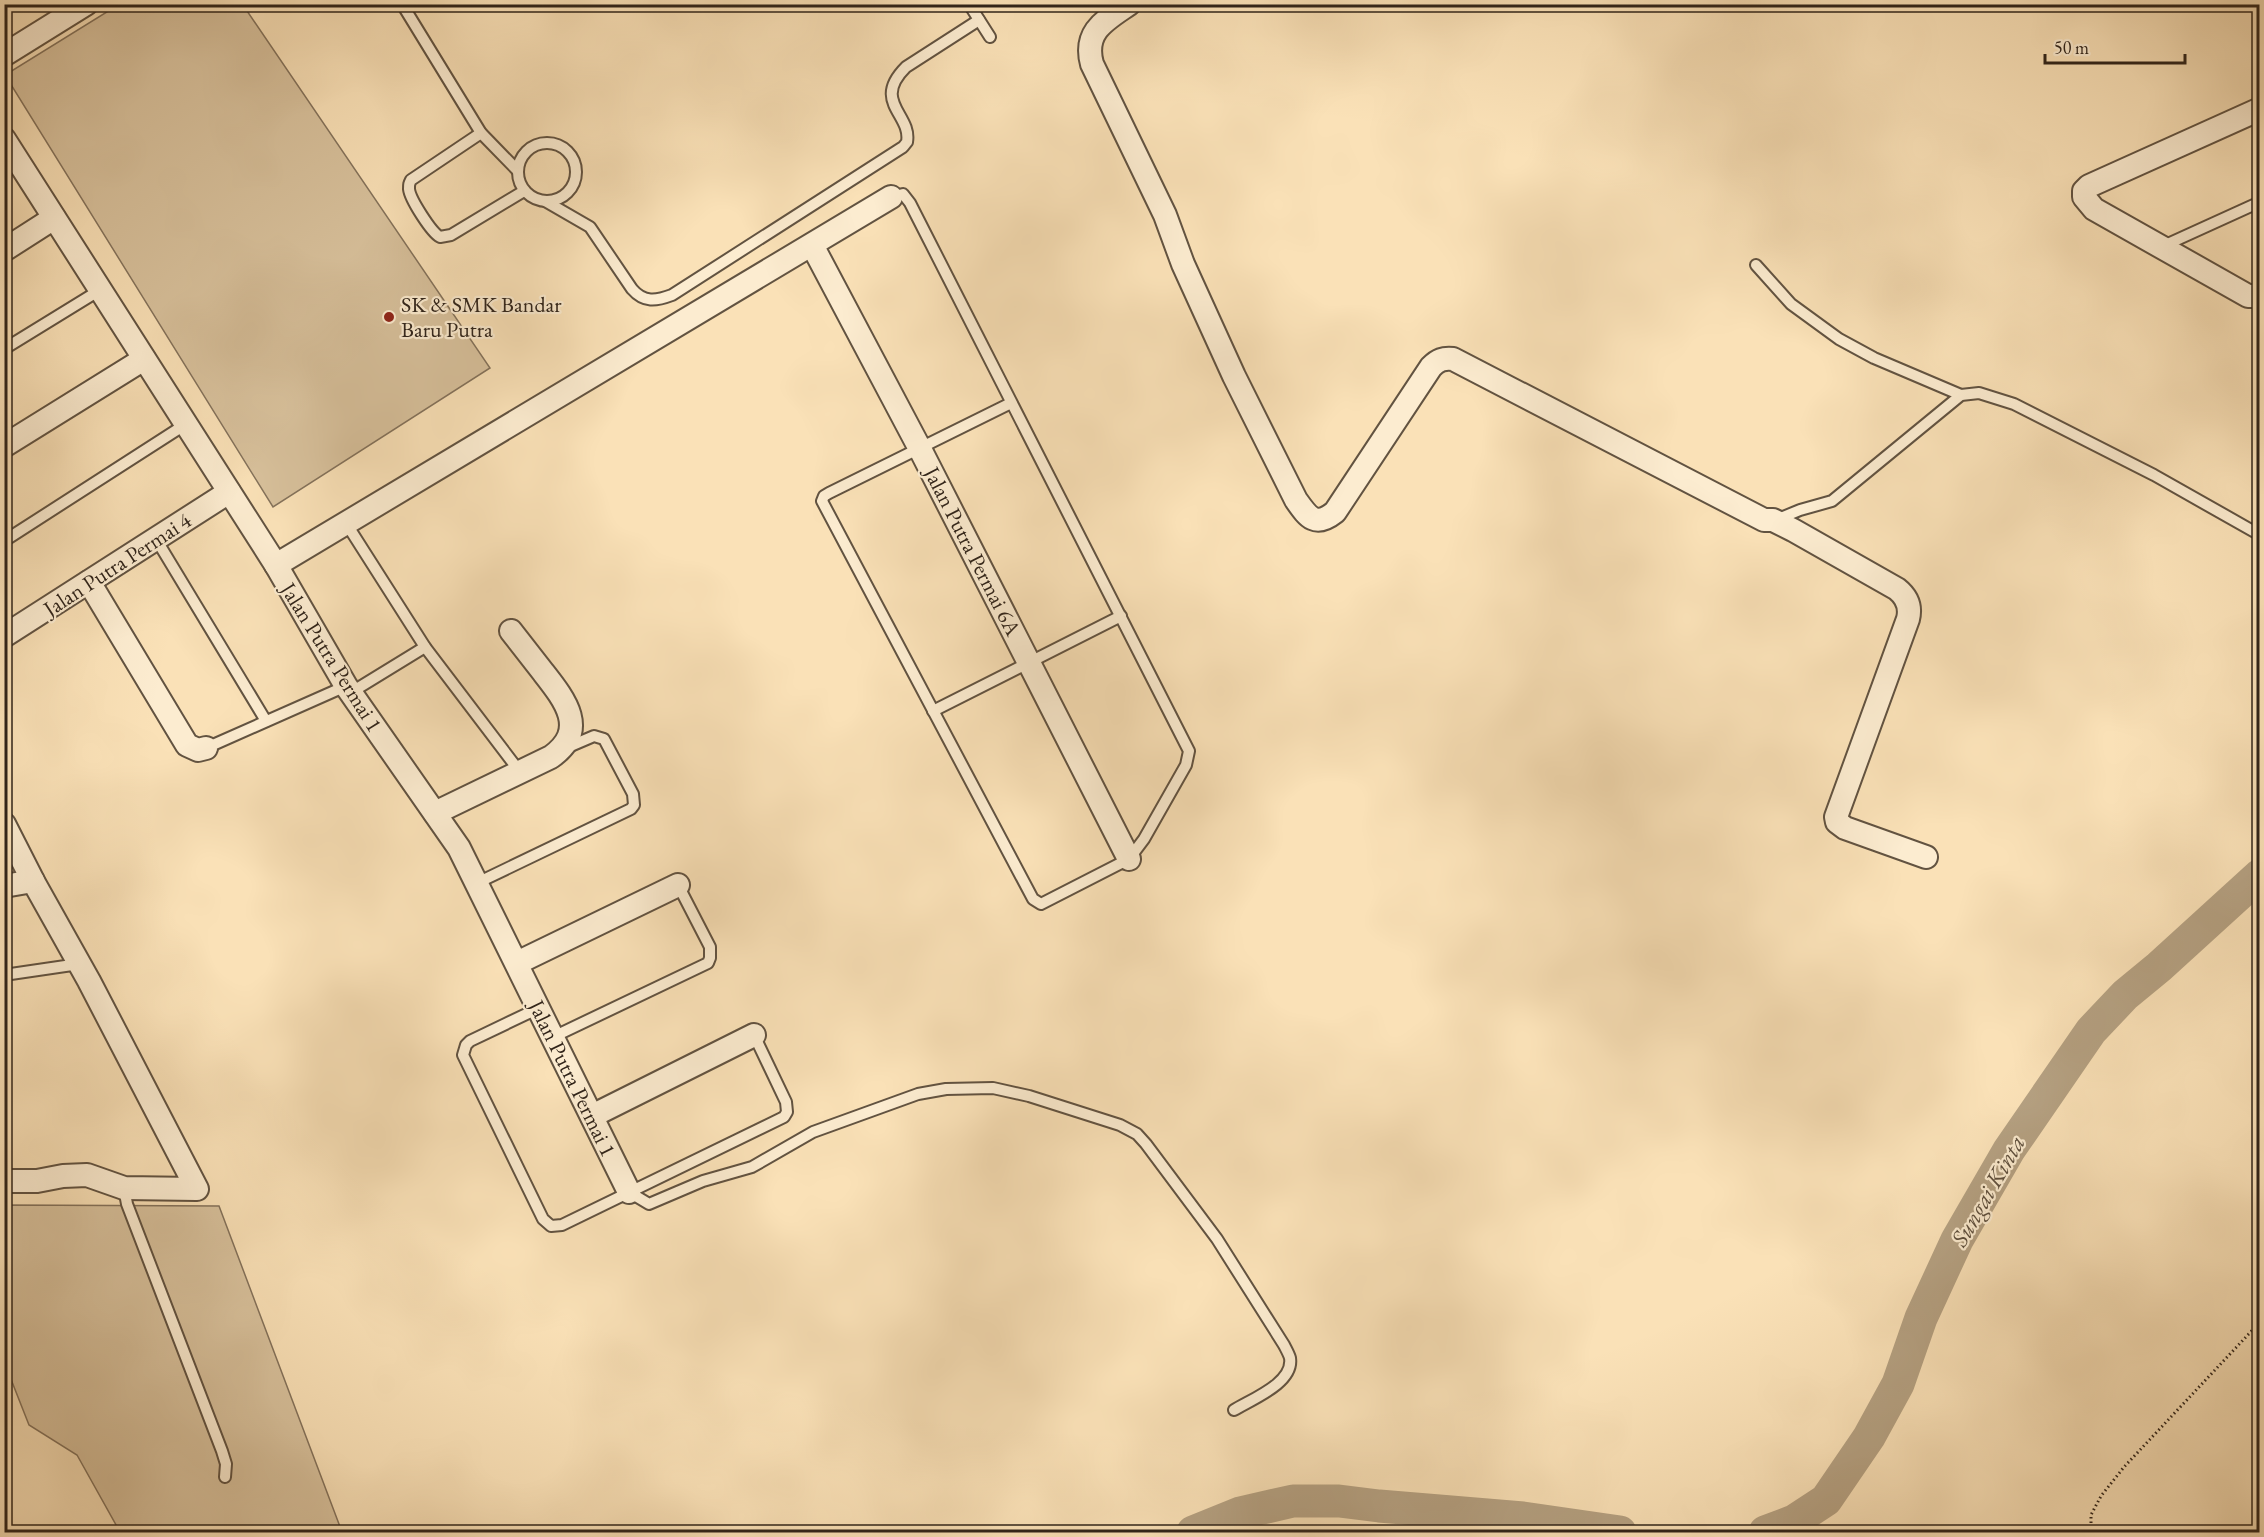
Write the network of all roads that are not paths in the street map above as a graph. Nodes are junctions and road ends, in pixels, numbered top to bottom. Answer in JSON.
{"nodes":[{"id":1,"x":86,"y":4,"type":"edge"},
{"id":2,"x":402,"y":4,"type":"edge"},
{"id":3,"x":969,"y":4,"type":"edge"},
{"id":4,"x":1129,"y":4,"type":"edge"},
{"id":5,"x":979,"y":20,"type":"junction"},
{"id":6,"x":990,"y":37,"type":"dead end"},
{"id":7,"x":4,"y":55,"type":"edge"},
{"id":8,"x":2259,"y":109,"type":"edge"},
{"id":9,"x":481,"y":134,"type":"junction"},
{"id":10,"x":4,"y":139,"type":"edge"},
{"id":11,"x":517,"y":170,"type":"junction"},
{"id":12,"x":524,"y":191,"type":"junction"},
{"id":13,"x":891,"y":197,"type":"joint"},
{"id":14,"x":546,"y":201,"type":"junction"},
{"id":15,"x":2259,"y":202,"type":"edge"},
{"id":16,"x":54,"y":218,"type":"junction"},
{"id":17,"x":812,"y":245,"type":"junction"},
{"id":18,"x":2161,"y":247,"type":"junction"},
{"id":19,"x":4,"y":250,"type":"edge"},
{"id":20,"x":1756,"y":265,"type":"dead end"},
{"id":21,"x":100,"y":290,"type":"junction"},
{"id":22,"x":2255,"y":296,"type":"edge"},
{"id":23,"x":4,"y":349,"type":"edge"},
{"id":24,"x":144,"y":359,"type":"junction"},
{"id":25,"x":1961,"y":395,"type":"junction"},
{"id":26,"x":1011,"y":403,"type":"junction"},
{"id":27,"x":186,"y":424,"type":"junction"},
{"id":28,"x":4,"y":446,"type":"edge"},
{"id":29,"x":919,"y":447,"type":"junction"},
{"id":30,"x":229,"y":492,"type":"junction"},
{"id":31,"x":1773,"y":520,"type":"junction"},
{"id":32,"x":346,"y":523,"type":"junction"},
{"id":33,"x":2259,"y":535,"type":"edge"},
{"id":34,"x":156,"y":539,"type":"junction"},
{"id":35,"x":4,"y":541,"type":"edge"},
{"id":36,"x":276,"y":565,"type":"junction"},
{"id":37,"x":89,"y":582,"type":"junction"},
{"id":38,"x":1121,"y":616,"type":"junction"},
{"id":39,"x":511,"y":631,"type":"dead end"},
{"id":40,"x":4,"y":636,"type":"edge"},
{"id":41,"x":425,"y":648,"type":"junction"},
{"id":42,"x":1030,"y":662,"type":"junction"},
{"id":43,"x":348,"y":690,"type":"junction"},
{"id":44,"x":933,"y":711,"type":"junction"},
{"id":45,"x":266,"y":721,"type":"junction"},
{"id":46,"x":564,"y":746,"type":"junction"},
{"id":47,"x":206,"y":748,"type":"joint"},
{"id":48,"x":520,"y":772,"type":"junction"},
{"id":49,"x":435,"y":813,"type":"junction"},
{"id":50,"x":4,"y":824,"type":"edge"},
{"id":51,"x":1926,"y":857,"type":"dead end"},
{"id":52,"x":1129,"y":859,"type":"junction"},
{"id":53,"x":33,"y":881,"type":"junction"},
{"id":54,"x":477,"y":883,"type":"junction"},
{"id":55,"x":678,"y":885,"type":"joint"},
{"id":56,"x":4,"y":886,"type":"edge"},
{"id":57,"x":517,"y":963,"type":"junction"},
{"id":58,"x":79,"y":964,"type":"junction"},
{"id":59,"x":4,"y":975,"type":"edge"},
{"id":60,"x":539,"y":1008,"type":"junction"},
{"id":61,"x":754,"y":1035,"type":"joint"},
{"id":62,"x":553,"y":1037,"type":"junction"},
{"id":63,"x":592,"y":1116,"type":"junction"},
{"id":64,"x":4,"y":1181,"type":"edge"},
{"id":65,"x":124,"y":1188,"type":"junction"},
{"id":66,"x":629,"y":1192,"type":"junction"},
{"id":67,"x":1234,"y":1410,"type":"dead end"},
{"id":68,"x":225,"y":1477,"type":"dead end"}],
"edges":[{"from":1,"to":7,"type":"street"},
{"from":2,"to":9,"type":"lane"},
{"from":3,"to":5,"type":"lane"},
{"from":4,"to":31,"type":"street"},
{"from":5,"to":6,"type":"lane"},
{"from":5,"to":14,"type":"lane"},
{"from":8,"to":18,"type":"street"},
{"from":9,"to":11,"type":"lane"},
{"from":9,"to":12,"type":"lane"},
{"from":10,"to":16,"type":"street","name":"Jalan Putra Permai 1"},
{"from":11,"to":12,"type":"lane"},
{"from":11,"to":14,"type":"lane"},
{"from":12,"to":14,"type":"lane"},
{"from":13,"to":17,"type":"street"},
{"from":13,"to":26,"type":"lane"},
{"from":15,"to":18,"type":"lane"},
{"from":16,"to":19,"type":"street"},
{"from":16,"to":21,"type":"street","name":"Jalan Putra Permai 1"},
{"from":17,"to":29,"type":"street","name":"Jalan Putra Permai 6A"},
{"from":17,"to":32,"type":"street"},
{"from":18,"to":22,"type":"street"},
{"from":20,"to":25,"type":"lane"},
{"from":21,"to":23,"type":"lane"},
{"from":21,"to":24,"type":"street","name":"Jalan Putra Permai 1"},
{"from":24,"to":27,"type":"street","name":"Jalan Putra Permai 1"},
{"from":24,"to":28,"type":"street"},
{"from":25,"to":31,"type":"lane"},
{"from":25,"to":33,"type":"lane"},
{"from":26,"to":29,"type":"lane"},
{"from":26,"to":38,"type":"lane"},
{"from":27,"to":30,"type":"street","name":"Jalan Putra Permai 1"},
{"from":27,"to":35,"type":"lane"},
{"from":29,"to":42,"type":"street","name":"Jalan Putra Permai 6A"},
{"from":29,"to":44,"type":"lane"},
{"from":30,"to":34,"type":"street","name":"Jalan Putra Permai 4"},
{"from":30,"to":36,"type":"street","name":"Jalan Putra Permai 1"},
{"from":31,"to":51,"type":"street"},
{"from":32,"to":36,"type":"street"},
{"from":32,"to":41,"type":"lane"},
{"from":34,"to":37,"type":"street","name":"Jalan Putra Permai 4"},
{"from":34,"to":45,"type":"lane"},
{"from":36,"to":43,"type":"street","name":"Jalan Putra Permai 1"},
{"from":37,"to":40,"type":"street","name":"Jalan Putra Permai 4"},
{"from":37,"to":47,"type":"street"},
{"from":38,"to":42,"type":"lane"},
{"from":38,"to":52,"type":"lane"},
{"from":39,"to":46,"type":"street"},
{"from":41,"to":43,"type":"lane"},
{"from":41,"to":48,"type":"lane"},
{"from":42,"to":44,"type":"lane"},
{"from":42,"to":52,"type":"street","name":"Jalan Putra Permai 6A"},
{"from":43,"to":45,"type":"lane"},
{"from":43,"to":49,"type":"street","name":"Jalan Putra Permai 1"},
{"from":44,"to":52,"type":"lane"},
{"from":45,"to":47,"type":"lane"},
{"from":46,"to":48,"type":"street"},
{"from":46,"to":54,"type":"lane"},
{"from":48,"to":49,"type":"street"},
{"from":49,"to":54,"type":"street","name":"Jalan Putra Permai 1"},
{"from":50,"to":53,"type":"street"},
{"from":53,"to":56,"type":"street"},
{"from":53,"to":58,"type":"street"},
{"from":54,"to":57,"type":"street","name":"Jalan Putra Permai 1"},
{"from":55,"to":57,"type":"street"},
{"from":55,"to":62,"type":"lane"},
{"from":57,"to":60,"type":"street","name":"Jalan Putra Permai 1"},
{"from":58,"to":59,"type":"lane"},
{"from":58,"to":65,"type":"street"},
{"from":60,"to":62,"type":"street","name":"Jalan Putra Permai 1"},
{"from":60,"to":66,"type":"lane"},
{"from":61,"to":63,"type":"street"},
{"from":61,"to":66,"type":"lane"},
{"from":62,"to":63,"type":"street","name":"Jalan Putra Permai 1"},
{"from":63,"to":66,"type":"street","name":"Jalan Putra Permai 1"},
{"from":64,"to":65,"type":"street"},
{"from":65,"to":68,"type":"lane"},
{"from":66,"to":67,"type":"lane"}]}
